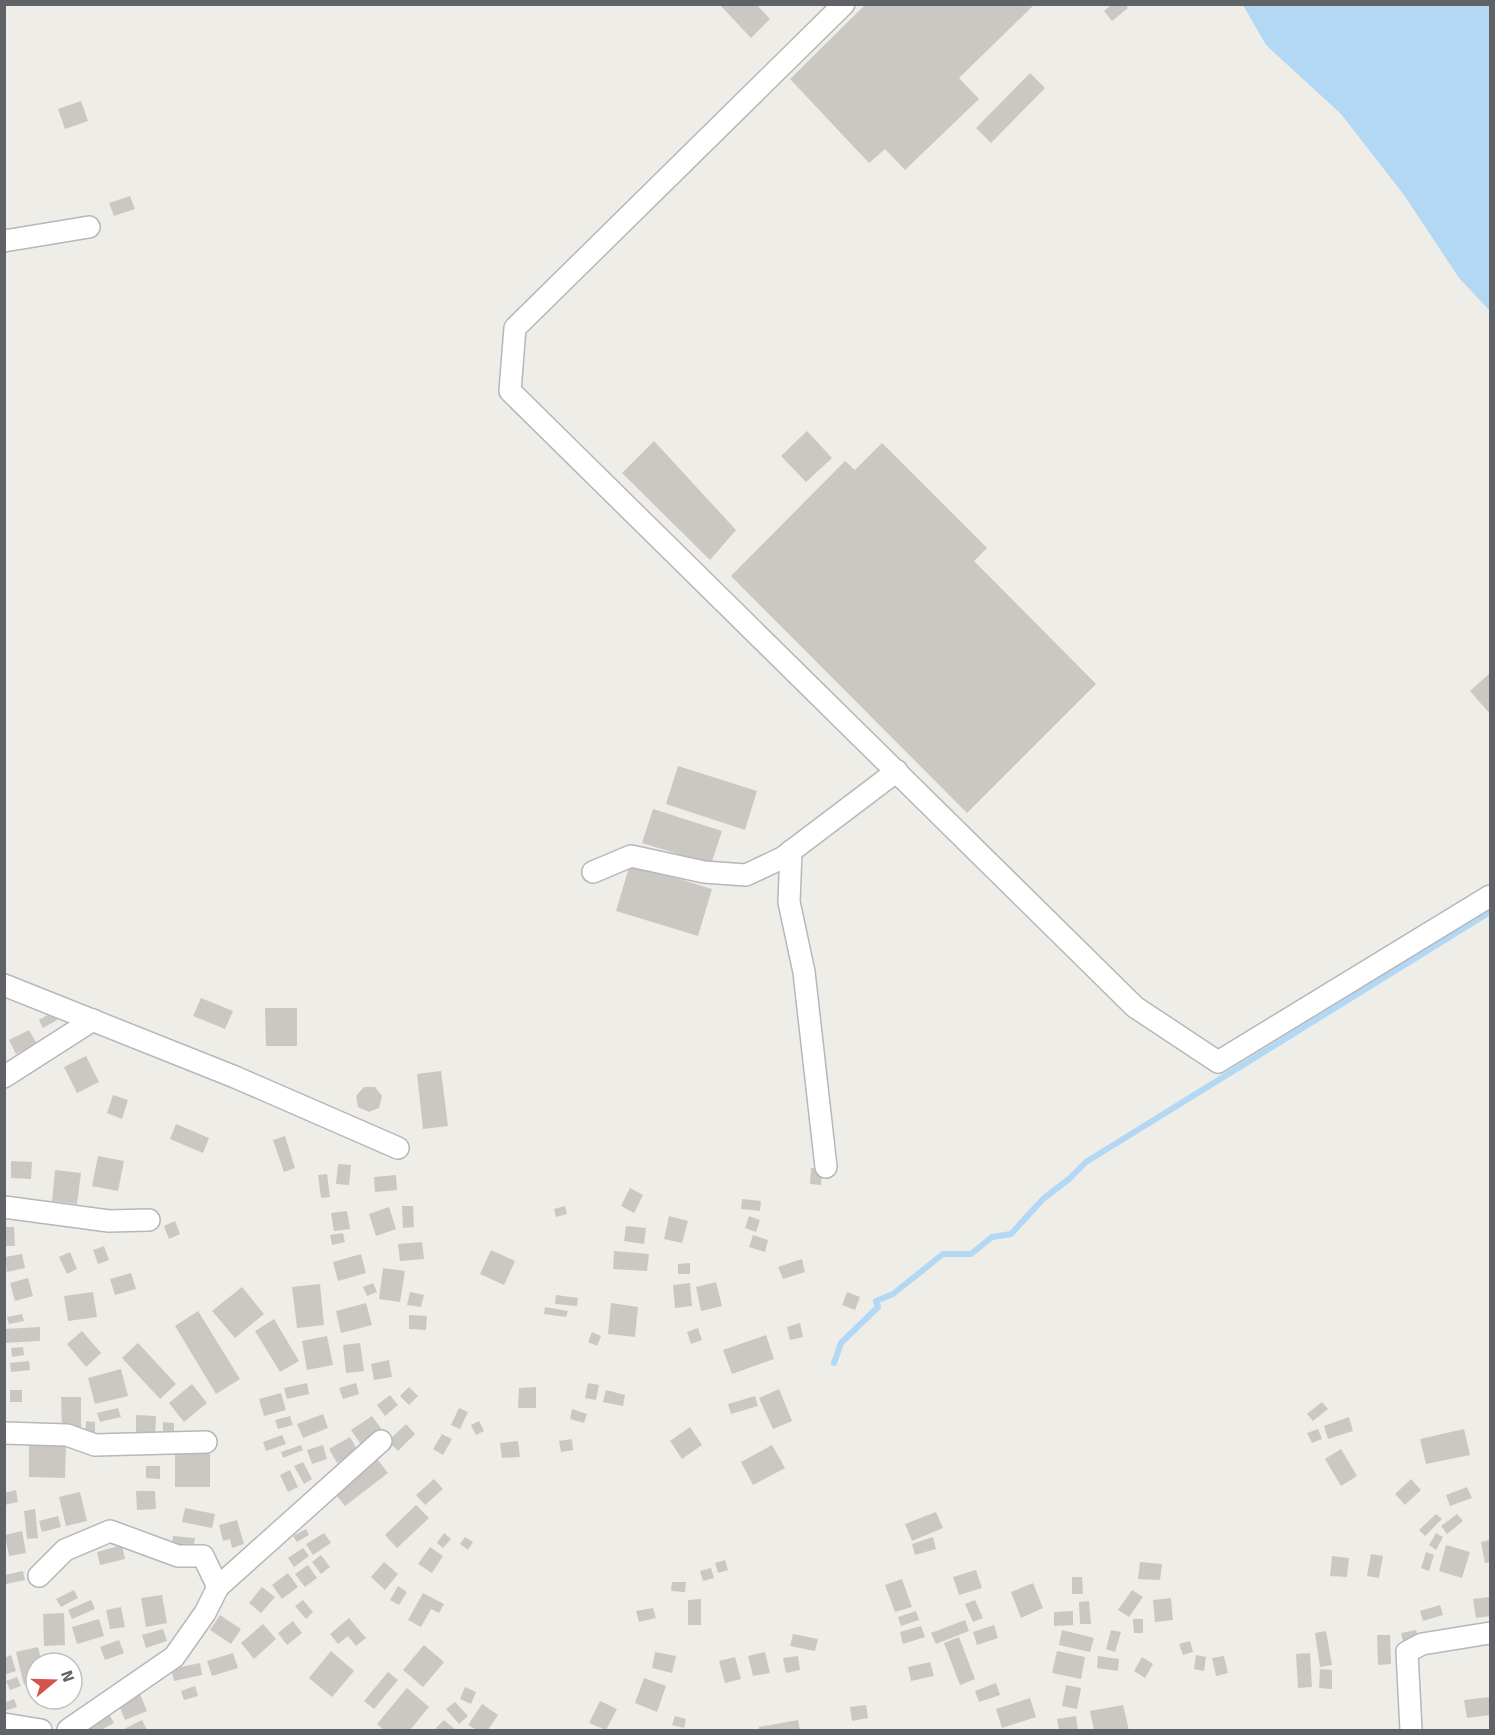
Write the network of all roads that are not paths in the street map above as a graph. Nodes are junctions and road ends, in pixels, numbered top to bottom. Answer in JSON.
{"nodes":[{"id":1,"x":844,"y":4,"type":"edge"},
{"id":2,"x":89,"y":227,"type":"dead end"},
{"id":3,"x":4,"y":241,"type":"edge"},
{"id":4,"x":897,"y":771,"type":"junction"},
{"id":5,"x":790,"y":851,"type":"junction"},
{"id":6,"x":593,"y":872,"type":"dead end"},
{"id":7,"x":1491,"y":896,"type":"edge"},
{"id":8,"x":4,"y":985,"type":"edge"},
{"id":9,"x":93,"y":1020,"type":"junction"},
{"id":10,"x":4,"y":1077,"type":"edge"},
{"id":11,"x":398,"y":1148,"type":"dead end"},
{"id":12,"x":826,"y":1167,"type":"dead end"},
{"id":13,"x":4,"y":1207,"type":"edge"},
{"id":14,"x":149,"y":1220,"type":"dead end"},
{"id":15,"x":4,"y":1433,"type":"edge"},
{"id":16,"x":381,"y":1441,"type":"dead end"},
{"id":17,"x":206,"y":1442,"type":"dead end"},
{"id":18,"x":39,"y":1576,"type":"dead end"},
{"id":19,"x":218,"y":1587,"type":"junction"},
{"id":20,"x":1491,"y":1633,"type":"edge"},
{"id":21,"x":4,"y":1724,"type":"edge"},
{"id":22,"x":41,"y":1731,"type":"edge"},
{"id":23,"x":68,"y":1731,"type":"edge"},
{"id":24,"x":1411,"y":1731,"type":"edge"}],
"edges":[{"from":1,"to":4,"type":"street"},
{"from":2,"to":3,"type":"street"},
{"from":4,"to":5,"type":"street"},
{"from":4,"to":7,"type":"street"},
{"from":5,"to":6,"type":"street"},
{"from":5,"to":12,"type":"street"},
{"from":8,"to":9,"type":"street"},
{"from":9,"to":10,"type":"street"},
{"from":9,"to":11,"type":"street"},
{"from":13,"to":14,"type":"street"},
{"from":15,"to":17,"type":"street"},
{"from":16,"to":19,"type":"street"},
{"from":18,"to":19,"type":"street"},
{"from":19,"to":23,"type":"street"},
{"from":20,"to":24,"type":"street"},
{"from":21,"to":22,"type":"street"}]}
